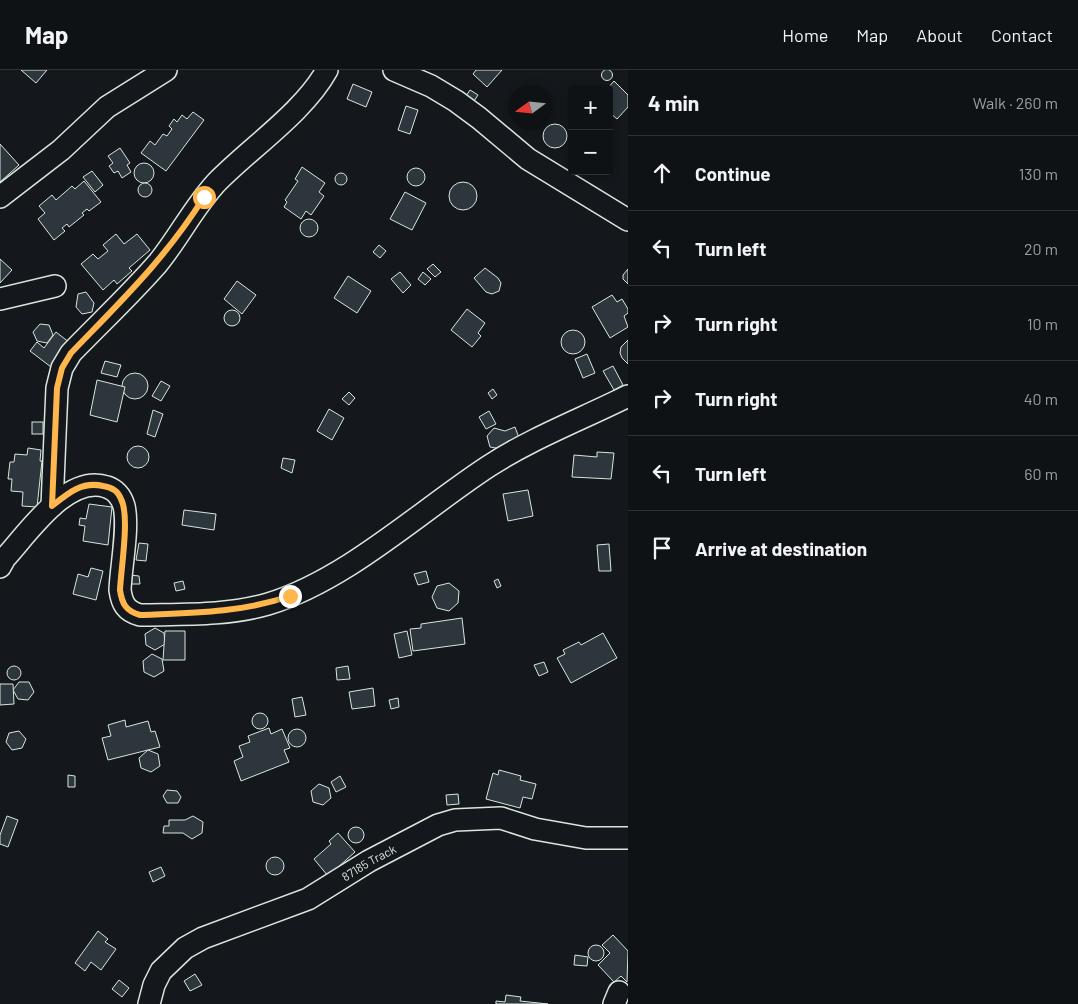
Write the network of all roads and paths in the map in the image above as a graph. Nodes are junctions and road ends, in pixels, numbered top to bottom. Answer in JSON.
{"nodes":[{"id":1,"x":166,"y":70,"type":"edge"},
{"id":2,"x":327,"y":70,"type":"edge"},
{"id":3,"x":394,"y":70,"type":"edge"},
{"id":4,"x":0,"y":197,"type":"edge"},
{"id":5,"x":628,"y":220,"type":"edge"},
{"id":6,"x":55,"y":286,"type":"dead end"},
{"id":7,"x":0,"y":299,"type":"edge"},
{"id":8,"x":628,"y":396,"type":"edge"},
{"id":9,"x":52,"y":506,"type":"junction"},
{"id":10,"x":0,"y":567,"type":"edge"},
{"id":11,"x":628,"y":838,"type":"edge"},
{"id":12,"x":149,"y":1004,"type":"edge"}],
"edges":[{"from":1,"to":4,"type":"street"},
{"from":2,"to":9,"type":"street"},
{"from":3,"to":5,"type":"street"},
{"from":6,"to":7,"type":"street"},
{"from":8,"to":9,"type":"street"},
{"from":9,"to":10,"type":"street"},
{"from":11,"to":12,"type":"street","name":"87185 Track"}]}
